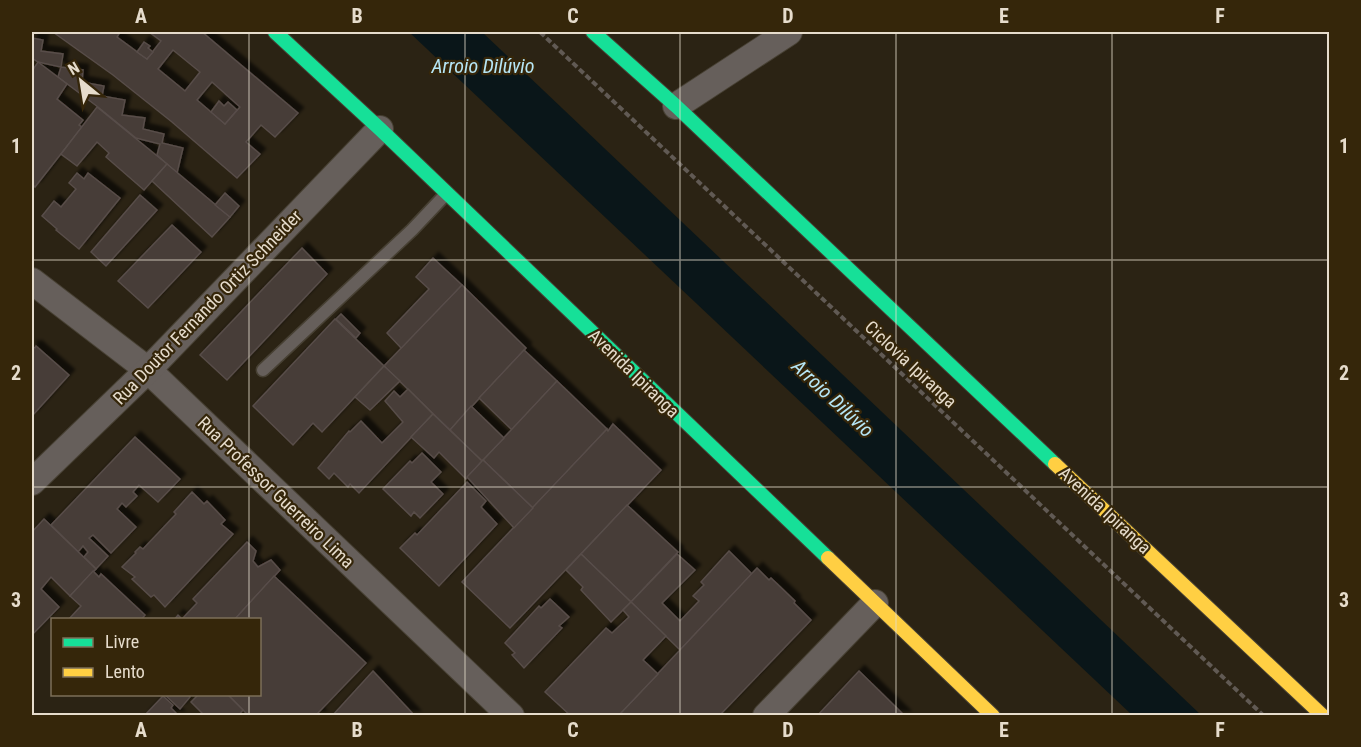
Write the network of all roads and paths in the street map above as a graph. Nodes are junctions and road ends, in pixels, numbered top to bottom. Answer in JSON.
{"nodes":[{"id":1,"x":275,"y":32,"type":"edge"},
{"id":2,"x":540,"y":32,"type":"edge"},
{"id":3,"x":593,"y":32,"type":"edge"},
{"id":4,"x":789,"y":32,"type":"edge"},
{"id":5,"x":676,"y":106,"type":"junction"},
{"id":6,"x":380,"y":129,"type":"junction"},
{"id":7,"x":447,"y":193,"type":"junction"},
{"id":8,"x":32,"y":281,"type":"edge"},
{"id":9,"x":148,"y":370,"type":"junction"},
{"id":10,"x":263,"y":370,"type":"dead end"},
{"id":11,"x":32,"y":482,"type":"edge"},
{"id":12,"x":875,"y":603,"type":"junction"},
{"id":13,"x":511,"y":716,"type":"edge"},
{"id":14,"x":766,"y":716,"type":"edge"},
{"id":15,"x":993,"y":716,"type":"edge"},
{"id":16,"x":1264,"y":716,"type":"edge"},
{"id":17,"x":1323,"y":716,"type":"edge"}],
"edges":[{"from":1,"to":6,"type":"main road","name":"Avenida Ipiranga"},
{"from":2,"to":16,"type":"path","name":"Ciclovia Ipiranga"},
{"from":3,"to":5,"type":"main road","name":"Avenida Ipiranga"},
{"from":4,"to":5,"type":"street"},
{"from":5,"to":17,"type":"main road","name":"Avenida Ipiranga"},
{"from":6,"to":7,"type":"main road","name":"Avenida Ipiranga"},
{"from":6,"to":9,"type":"street","name":"Rua Doutor Fernando Ortiz Schneider"},
{"from":7,"to":10,"type":"lane"},
{"from":7,"to":12,"type":"main road","name":"Avenida Ipiranga"},
{"from":8,"to":9,"type":"street","name":"Rua Professor Guerreiro Lima"},
{"from":9,"to":11,"type":"street","name":"Rua Doutor Fernando Ortiz Schneider"},
{"from":9,"to":13,"type":"street","name":"Rua Professor Guerreiro Lima"},
{"from":12,"to":14,"type":"street"},
{"from":12,"to":15,"type":"main road","name":"Avenida Ipiranga"}]}
